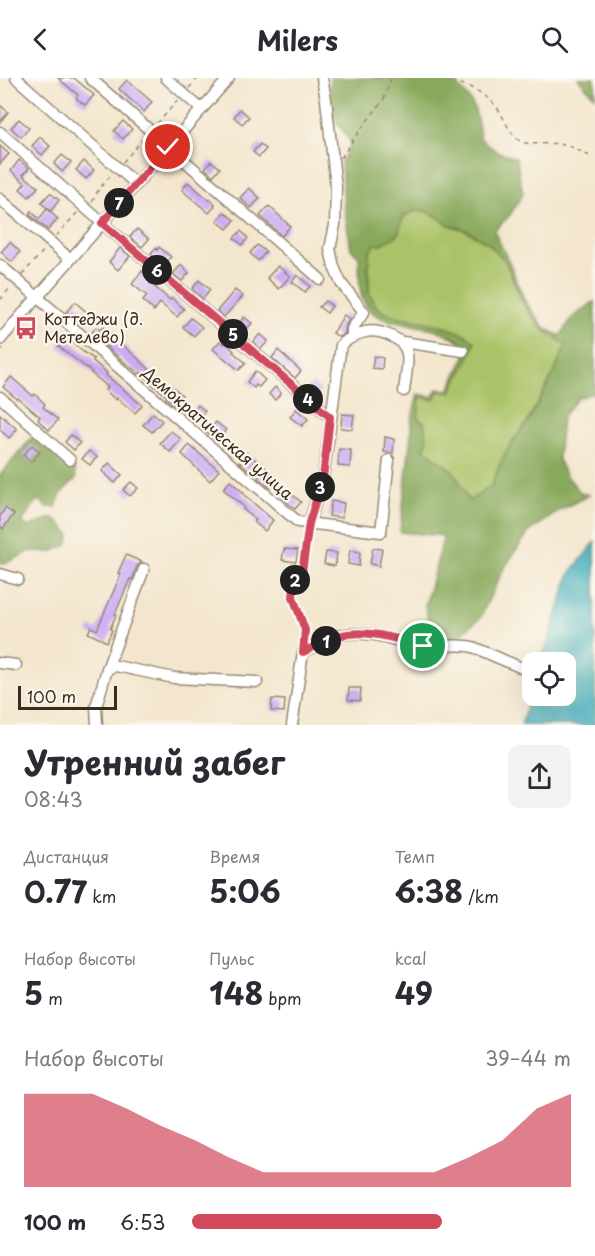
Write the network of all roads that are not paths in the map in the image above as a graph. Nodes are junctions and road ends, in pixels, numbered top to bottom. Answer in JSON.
{"nodes":[{"id":1,"x":16,"y":78,"type":"edge"},
{"id":2,"x":90,"y":78,"type":"edge"},
{"id":3,"x":166,"y":78,"type":"edge"},
{"id":4,"x":229,"y":78,"type":"edge"},
{"id":5,"x":322,"y":78,"type":"edge"},
{"id":6,"x":201,"y":109,"type":"junction"},
{"id":7,"x":0,"y":132,"type":"edge"},
{"id":8,"x":168,"y":147,"type":"junction"},
{"id":9,"x":136,"y":184,"type":"junction"},
{"id":10,"x":0,"y":199,"type":"edge"},
{"id":11,"x":102,"y":223,"type":"junction"},
{"id":12,"x":70,"y":259,"type":"junction"},
{"id":13,"x":0,"y":265,"type":"edge"},
{"id":14,"x":320,"y":279,"type":"dead end"},
{"id":15,"x":37,"y":297,"type":"junction"},
{"id":16,"x":1,"y":337,"type":"edge"},
{"id":17,"x":352,"y":337,"type":"junction"},
{"id":18,"x":402,"y":342,"type":"junction"},
{"id":19,"x":463,"y":351,"type":"dead end"},
{"id":20,"x":404,"y":391,"type":"dead end"},
{"id":21,"x":0,"y":397,"type":"edge"},
{"id":22,"x":330,"y":417,"type":"junction"},
{"id":23,"x":70,"y":460,"type":"dead end"},
{"id":24,"x":389,"y":460,"type":"dead end"},
{"id":25,"x":309,"y":523,"type":"junction"},
{"id":26,"x":144,"y":569,"type":"dead end"},
{"id":27,"x":0,"y":574,"type":"edge"},
{"id":28,"x":18,"y":579,"type":"dead end"},
{"id":29,"x":0,"y":663,"type":"edge"},
{"id":30,"x":16,"y":665,"type":"dead end"},
{"id":31,"x":522,"y":668,"type":"dead end"},
{"id":32,"x":107,"y":669,"type":"junction"},
{"id":33,"x":257,"y":682,"type":"dead end"},
{"id":34,"x":97,"y":725,"type":"edge"},
{"id":35,"x":292,"y":725,"type":"edge"}],
"edges":[{"from":1,"to":9,"type":"street"},
{"from":2,"to":8,"type":"street"},
{"from":3,"to":6,"type":"street"},
{"from":4,"to":6,"type":"street"},
{"from":5,"to":17,"type":"street"},
{"from":6,"to":8,"type":"street"},
{"from":7,"to":11,"type":"street"},
{"from":8,"to":9,"type":"street"},
{"from":8,"to":14,"type":"street"},
{"from":9,"to":11,"type":"street"},
{"from":10,"to":12,"type":"street"},
{"from":11,"to":12,"type":"street"},
{"from":11,"to":22,"type":"street"},
{"from":12,"to":15,"type":"street"},
{"from":13,"to":15,"type":"street","name":"Демократическая улица"},
{"from":15,"to":16,"type":"street"},
{"from":15,"to":25,"type":"street","name":"Демократическая улица"},
{"from":17,"to":18,"type":"street"},
{"from":17,"to":22,"type":"street"},
{"from":18,"to":19,"type":"street"},
{"from":18,"to":20,"type":"street"},
{"from":21,"to":23,"type":"street"},
{"from":22,"to":25,"type":"street"},
{"from":24,"to":25,"type":"street","name":"Демократическая улица"},
{"from":26,"to":32,"type":"street"},
{"from":27,"to":28,"type":"street"},
{"from":29,"to":30,"type":"street"},
{"from":31,"to":35,"type":"street"},
{"from":32,"to":33,"type":"street"},
{"from":32,"to":34,"type":"street"}]}
